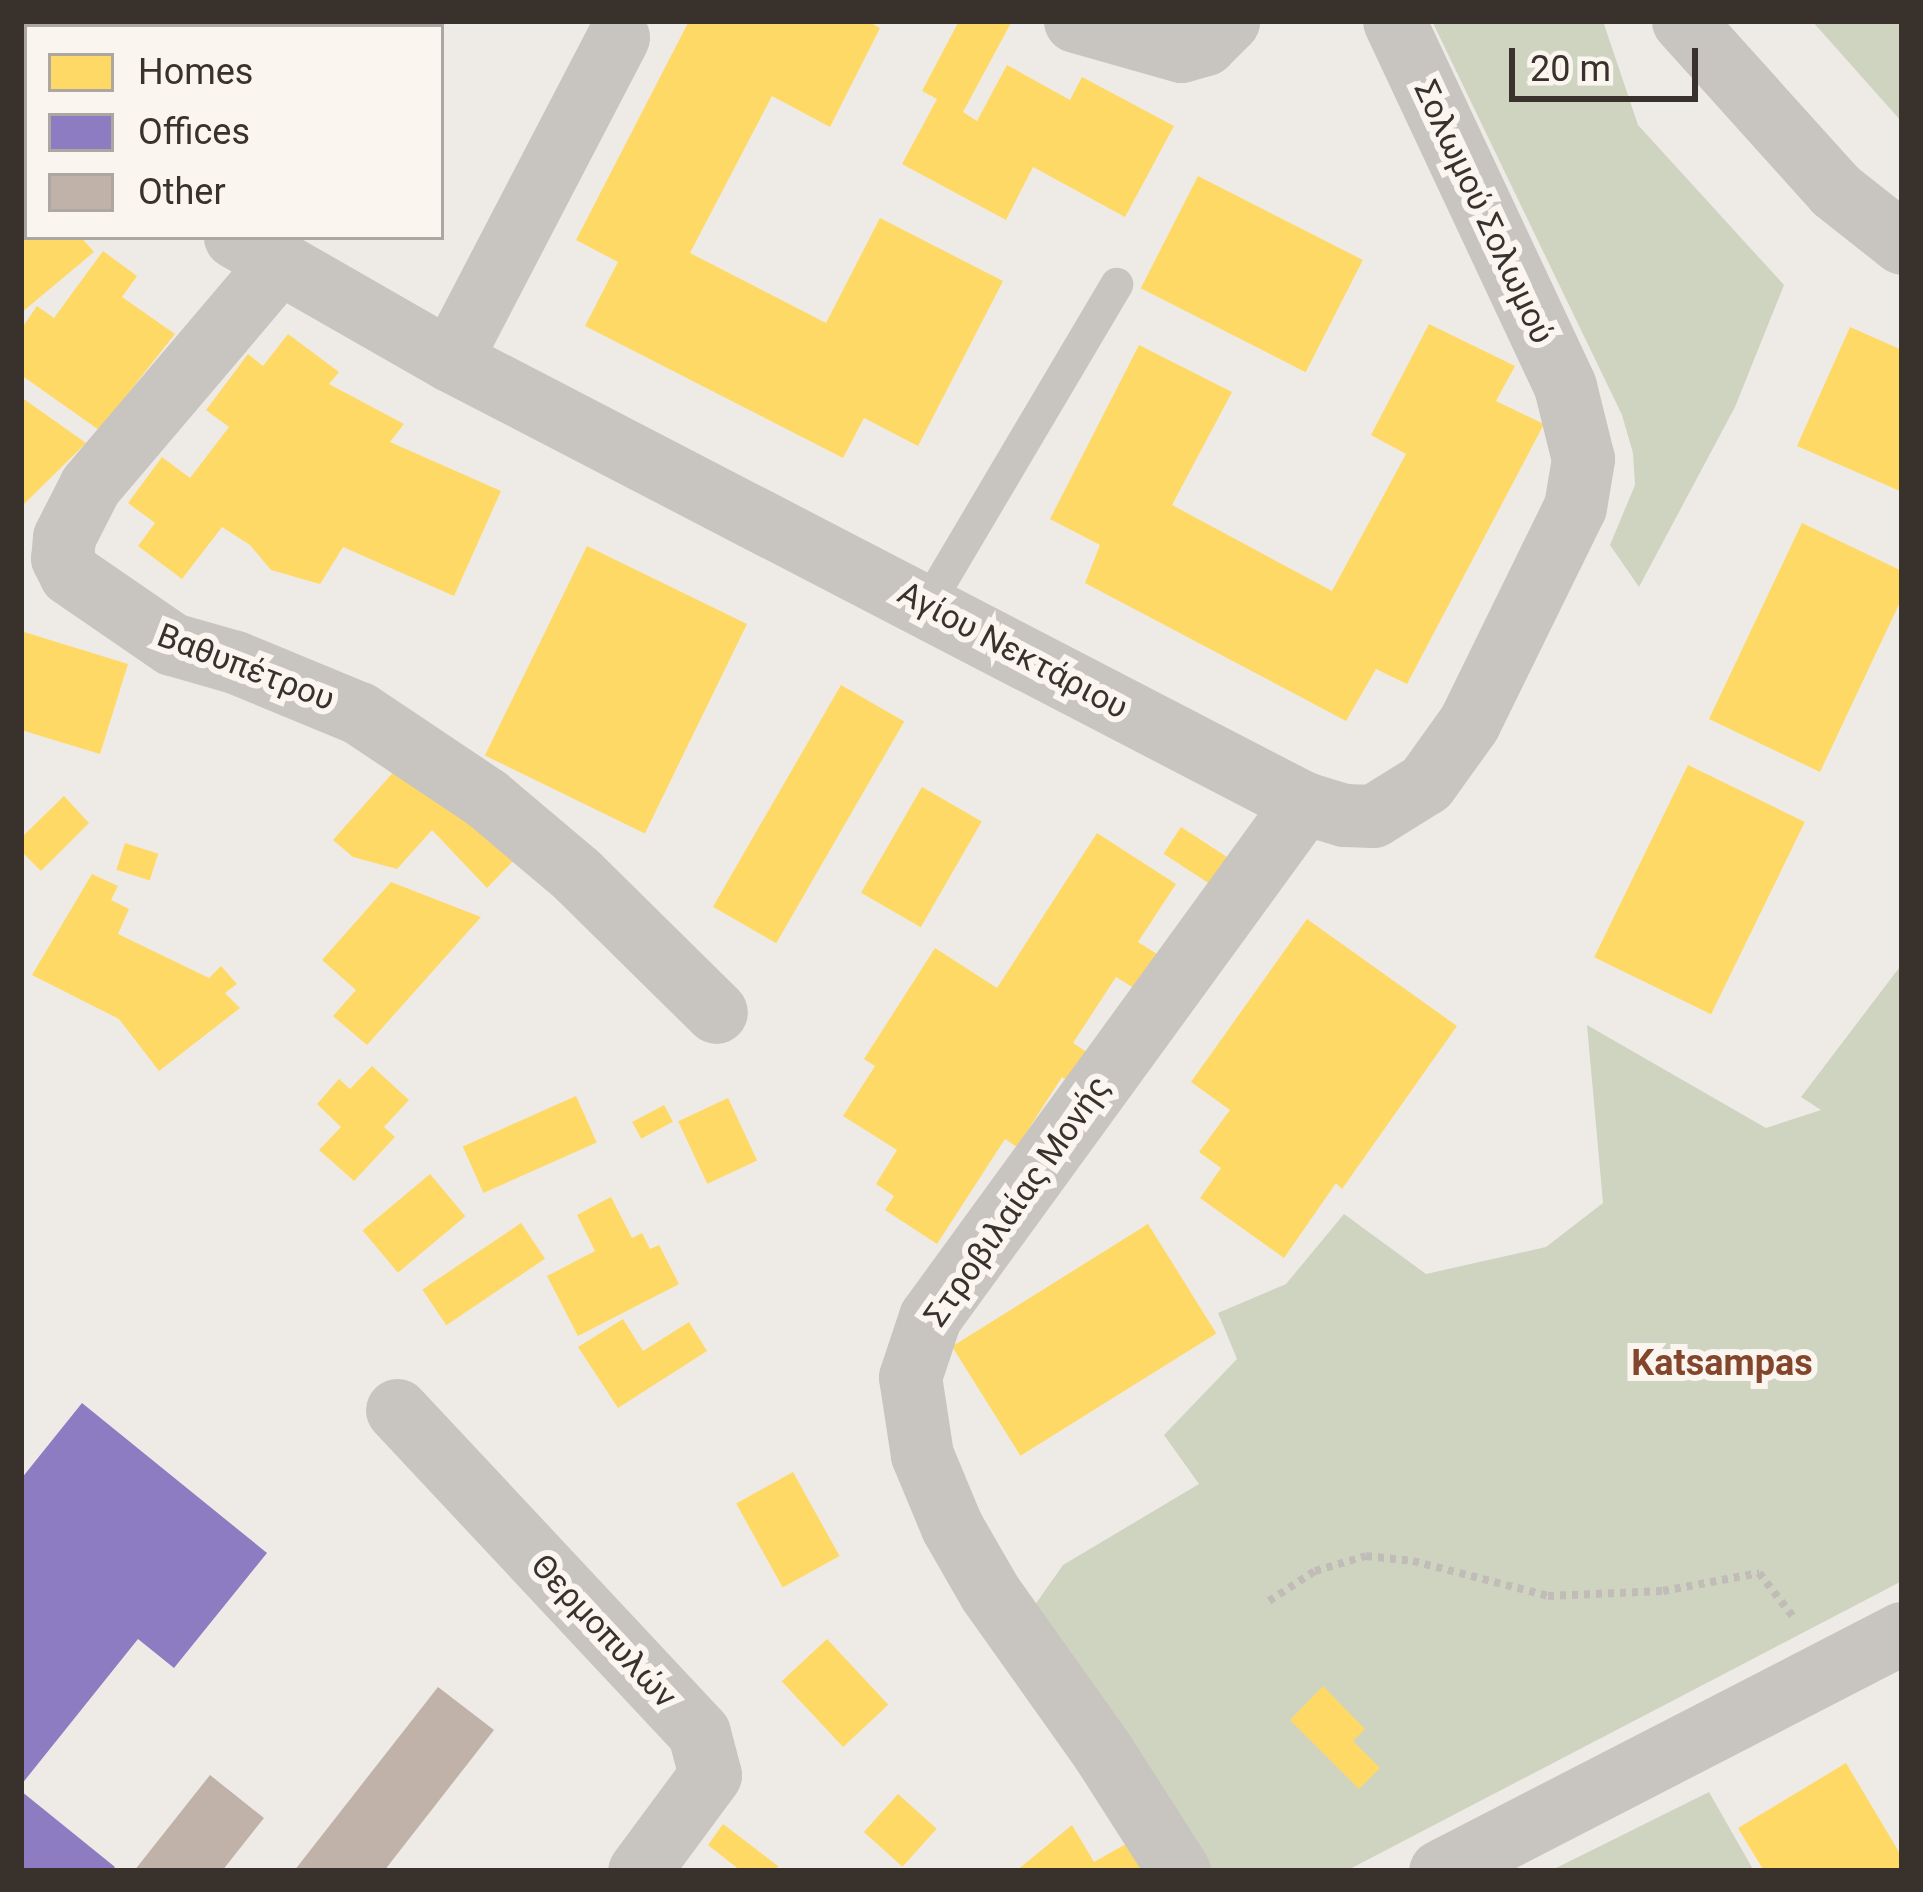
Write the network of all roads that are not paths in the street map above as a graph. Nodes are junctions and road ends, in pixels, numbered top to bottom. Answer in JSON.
{"nodes":[{"id":1,"x":1075,"y":21,"type":"edge"},
{"id":2,"x":1228,"y":21,"type":"edge"},
{"id":3,"x":1394,"y":21,"type":"edge"},
{"id":4,"x":1683,"y":21,"type":"edge"},
{"id":5,"x":609,"y":26,"type":"edge"},
{"id":6,"x":1902,"y":243,"type":"edge"},
{"id":7,"x":257,"y":250,"type":"edge"},
{"id":8,"x":1116,"y":284,"type":"dead end"},
{"id":9,"x":449,"y":360,"type":"junction"},
{"id":10,"x":1572,"y":405,"type":"joint"},
{"id":11,"x":927,"y":604,"type":"junction"},
{"id":12,"x":1304,"y":803,"type":"junction"},
{"id":13,"x":716,"y":1012,"type":"dead end"},
{"id":14,"x":397,"y":1410,"type":"dead end"},
{"id":15,"x":1902,"y":1633,"type":"edge"},
{"id":16,"x":639,"y":1871,"type":"edge"},
{"id":17,"x":1179,"y":1871,"type":"edge"},
{"id":18,"x":1441,"y":1871,"type":"edge"}],
"edges":[{"from":1,"to":2,"type":"street"},
{"from":3,"to":10,"type":"street","name":"Σολωμού Σολωμού"},
{"from":4,"to":6,"type":"street"},
{"from":5,"to":9,"type":"street"},
{"from":7,"to":9,"type":"street","name":"Αγίου Νεκτάριου"},
{"from":7,"to":13,"type":"street","name":"Βαθυπέτρου"},
{"from":8,"to":11,"type":"lane"},
{"from":9,"to":11,"type":"street","name":"Αγίου Νεκτάριου"},
{"from":10,"to":12,"type":"street","name":"Αγίου Νεκτάριου"},
{"from":11,"to":12,"type":"street","name":"Αγίου Νεκτάριου"},
{"from":12,"to":17,"type":"street","name":"Στροβιλαίας Μονής"},
{"from":14,"to":16,"type":"street","name":"Θερμοπυλών"},
{"from":15,"to":18,"type":"street"}]}
